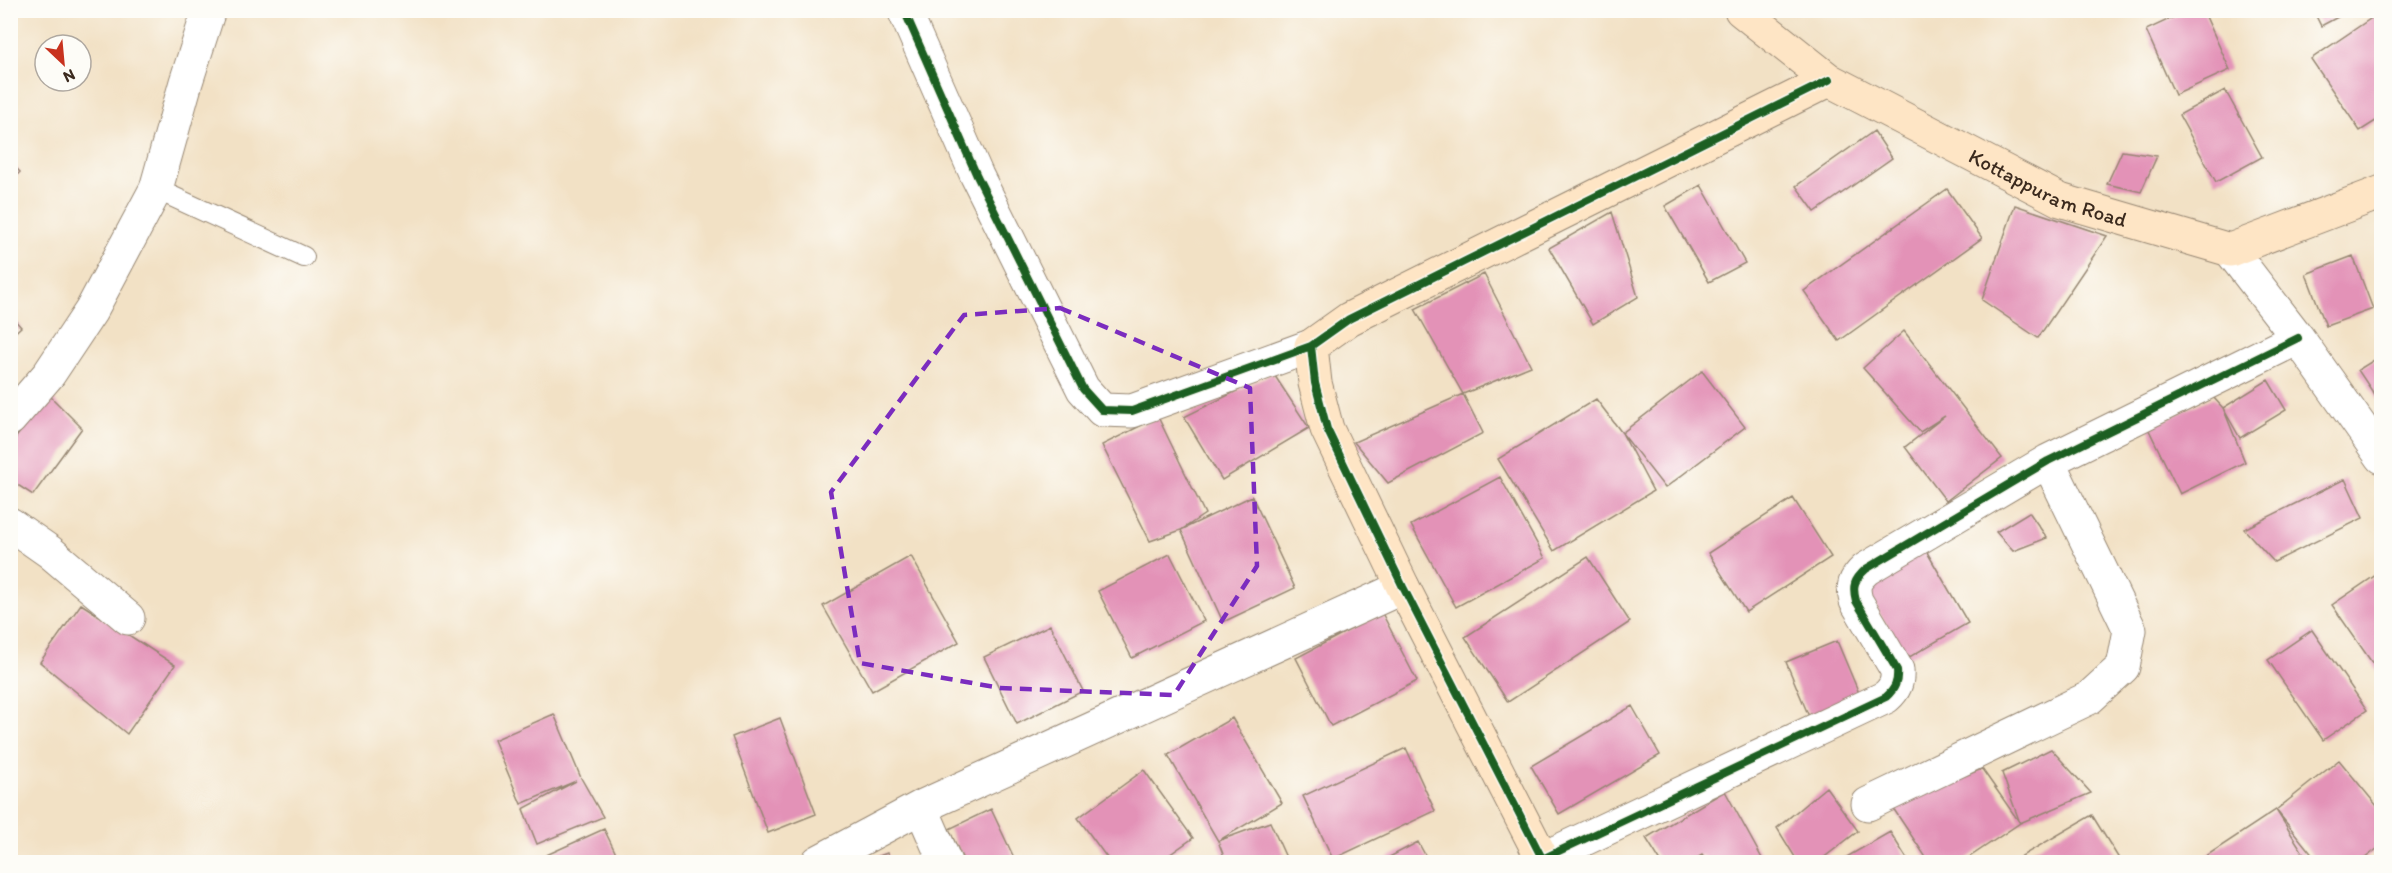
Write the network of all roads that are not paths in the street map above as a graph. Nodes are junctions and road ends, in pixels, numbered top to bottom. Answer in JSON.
{"nodes":[{"id":1,"x":209,"y":10,"type":"edge"},
{"id":2,"x":904,"y":10,"type":"edge"},
{"id":3,"x":1741,"y":10,"type":"edge"},
{"id":4,"x":1829,"y":80,"type":"junction"},
{"id":5,"x":156,"y":189,"type":"junction"},
{"id":6,"x":2382,"y":192,"type":"edge"},
{"id":7,"x":2230,"y":250,"type":"junction"},
{"id":8,"x":304,"y":257,"type":"dead end"},
{"id":9,"x":2298,"y":338,"type":"junction"},
{"id":10,"x":1311,"y":346,"type":"junction"},
{"id":11,"x":10,"y":419,"type":"edge"},
{"id":12,"x":2382,"y":457,"type":"edge"},
{"id":13,"x":2048,"y":461,"type":"junction"},
{"id":14,"x":10,"y":524,"type":"edge"},
{"id":15,"x":1403,"y":587,"type":"junction"},
{"id":16,"x":128,"y":618,"type":"dead end"},
{"id":17,"x":1868,"y":804,"type":"dead end"},
{"id":18,"x":921,"y":807,"type":"junction"},
{"id":19,"x":1543,"y":861,"type":"edge"},
{"id":20,"x":818,"y":862,"type":"edge"},
{"id":21,"x":945,"y":862,"type":"edge"}],
"edges":[{"from":1,"to":5,"type":"street"},
{"from":2,"to":10,"type":"street"},
{"from":3,"to":4,"type":"street","name":"Kottappuram Road"},
{"from":4,"to":7,"type":"street","name":"Kottappuram Road"},
{"from":4,"to":10,"type":"street"},
{"from":5,"to":8,"type":"lane"},
{"from":5,"to":11,"type":"street"},
{"from":6,"to":7,"type":"street"},
{"from":7,"to":9,"type":"street"},
{"from":9,"to":12,"type":"street"},
{"from":9,"to":13,"type":"street"},
{"from":10,"to":15,"type":"street"},
{"from":13,"to":17,"type":"street"},
{"from":13,"to":19,"type":"street"},
{"from":14,"to":16,"type":"street"},
{"from":15,"to":18,"type":"street"},
{"from":15,"to":19,"type":"street"},
{"from":18,"to":20,"type":"street"},
{"from":18,"to":21,"type":"street"}]}
